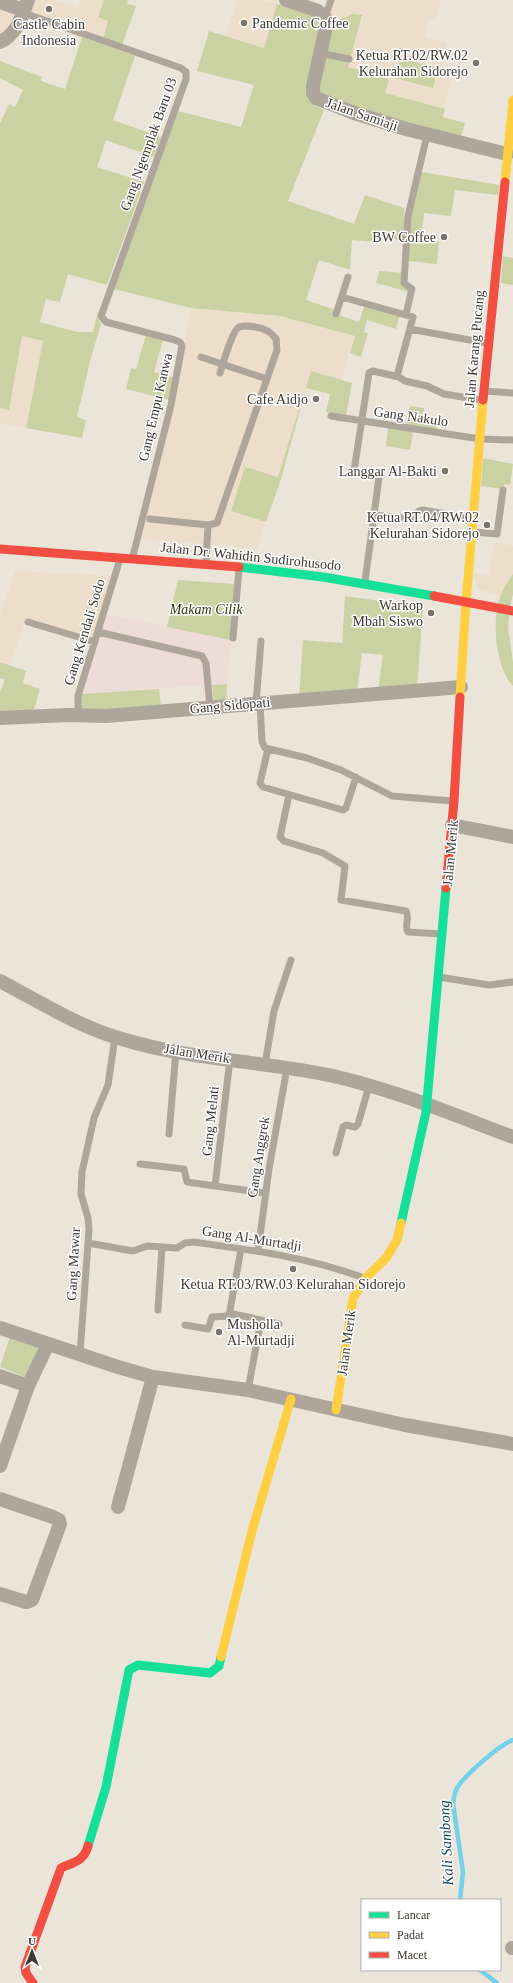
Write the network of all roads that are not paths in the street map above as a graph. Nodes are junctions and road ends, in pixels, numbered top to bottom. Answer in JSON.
{"nodes":[{"id":1,"x":286,"y":0,"type":"edge"},
{"id":2,"x":331,"y":0,"type":"edge"},
{"id":3,"x":0,"y":2,"type":"edge"},
{"id":4,"x":25,"y":8,"type":"edge"},
{"id":5,"x":325,"y":16,"type":"junction"},
{"id":6,"x":0,"y":42,"type":"edge"},
{"id":7,"x":320,"y":53,"type":"junction"},
{"id":8,"x":349,"y":59,"type":"dead end"},
{"id":9,"x":513,"y":100,"type":"edge"},
{"id":10,"x":427,"y":135,"type":"junction"},
{"id":11,"x":507,"y":154,"type":"junction"},
{"id":12,"x":348,"y":277,"type":"dead end"},
{"id":13,"x":342,"y":296,"type":"junction"},
{"id":14,"x":336,"y":314,"type":"dead end"},
{"id":15,"x":406,"y":314,"type":"junction"},
{"id":16,"x":102,"y":319,"type":"joint"},
{"id":17,"x":410,"y":329,"type":"junction"},
{"id":18,"x":488,"y":344,"type":"junction"},
{"id":19,"x":201,"y":357,"type":"dead end"},
{"id":20,"x":220,"y":373,"type":"dead end"},
{"id":21,"x":397,"y":376,"type":"junction"},
{"id":22,"x":267,"y":379,"type":"junction"},
{"id":23,"x":484,"y":391,"type":"junction"},
{"id":24,"x":513,"y":393,"type":"edge"},
{"id":25,"x":483,"y":400,"type":"junction"},
{"id":26,"x":331,"y":416,"type":"dead end"},
{"id":27,"x":362,"y":422,"type":"junction"},
{"id":28,"x":480,"y":439,"type":"junction"},
{"id":29,"x":513,"y":440,"type":"edge"},
{"id":30,"x":503,"y":490,"type":"dead end"},
{"id":31,"x":374,"y":515,"type":"junction"},
{"id":32,"x":473,"y":518,"type":"junction"},
{"id":33,"x":150,"y":519,"type":"dead end"},
{"id":34,"x":208,"y":525,"type":"junction"},
{"id":35,"x":472,"y":532,"type":"junction"},
{"id":36,"x":0,"y":549,"type":"edge"},
{"id":37,"x":120,"y":557,"type":"junction"},
{"id":38,"x":132,"y":558,"type":"junction"},
{"id":39,"x":205,"y":564,"type":"junction"},
{"id":40,"x":239,"y":567,"type":"junction"},
{"id":41,"x":365,"y":583,"type":"junction"},
{"id":42,"x":466,"y":602,"type":"junction"},
{"id":43,"x":513,"y":611,"type":"edge"},
{"id":44,"x":28,"y":622,"type":"dead end"},
{"id":45,"x":98,"y":632,"type":"junction"},
{"id":46,"x":233,"y":638,"type":"dead end"},
{"id":47,"x":262,"y":641,"type":"dead end"},
{"id":48,"x":95,"y":642,"type":"junction"},
{"id":49,"x":461,"y":687,"type":"junction"},
{"id":50,"x":258,"y":703,"type":"junction"},
{"id":51,"x":210,"y":708,"type":"junction"},
{"id":52,"x":78,"y":715,"type":"junction"},
{"id":53,"x":0,"y":718,"type":"edge"},
{"id":54,"x":268,"y":749,"type":"junction"},
{"id":55,"x":356,"y":776,"type":"junction"},
{"id":56,"x":289,"y":794,"type":"junction"},
{"id":57,"x":454,"y":801,"type":"junction"},
{"id":58,"x":452,"y":825,"type":"junction"},
{"id":59,"x":513,"y":837,"type":"edge"},
{"id":60,"x":442,"y":934,"type":"junction"},
{"id":61,"x":291,"y":960,"type":"dead end"},
{"id":62,"x":438,"y":976,"type":"junction"},
{"id":63,"x":0,"y":981,"type":"edge"},
{"id":64,"x":513,"y":982,"type":"edge"},
{"id":65,"x":115,"y":1037,"type":"junction"},
{"id":66,"x":176,"y":1051,"type":"junction"},
{"id":67,"x":230,"y":1059,"type":"junction"},
{"id":68,"x":264,"y":1064,"type":"junction"},
{"id":69,"x":287,"y":1068,"type":"junction"},
{"id":70,"x":369,"y":1086,"type":"junction"},
{"id":71,"x":427,"y":1104,"type":"junction"},
{"id":72,"x":168,"y":1134,"type":"dead end"},
{"id":73,"x":513,"y":1137,"type":"edge"},
{"id":74,"x":336,"y":1153,"type":"dead end"},
{"id":75,"x":140,"y":1164,"type":"dead end"},
{"id":76,"x":215,"y":1186,"type":"junction"},
{"id":77,"x":266,"y":1193,"type":"junction"},
{"id":78,"x":88,"y":1243,"type":"junction"},
{"id":79,"x":162,"y":1247,"type":"junction"},
{"id":80,"x":241,"y":1249,"type":"junction"},
{"id":81,"x":258,"y":1251,"type":"junction"},
{"id":82,"x":365,"y":1278,"type":"junction"},
{"id":83,"x":158,"y":1310,"type":"dead end"},
{"id":84,"x":229,"y":1313,"type":"junction"},
{"id":85,"x":261,"y":1320,"type":"junction"},
{"id":86,"x":279,"y":1324,"type":"dead end"},
{"id":87,"x":185,"y":1325,"type":"dead end"},
{"id":88,"x":0,"y":1328,"type":"edge"},
{"id":89,"x":48,"y":1344,"type":"junction"},
{"id":90,"x":80,"y":1354,"type":"junction"},
{"id":91,"x":0,"y":1376,"type":"edge"},
{"id":92,"x":153,"y":1376,"type":"junction"},
{"id":93,"x":28,"y":1386,"type":"junction"},
{"id":94,"x":248,"y":1390,"type":"junction"},
{"id":95,"x":291,"y":1399,"type":"junction"},
{"id":96,"x":336,"y":1410,"type":"junction"},
{"id":97,"x":513,"y":1444,"type":"edge"},
{"id":98,"x":0,"y":1466,"type":"edge"},
{"id":99,"x":0,"y":1499,"type":"edge"},
{"id":100,"x":118,"y":1507,"type":"dead end"},
{"id":101,"x":0,"y":1594,"type":"edge"},
{"id":102,"x":33,"y":1983,"type":"edge"}],
"edges":[{"from":1,"to":5,"type":"street"},
{"from":2,"to":5,"type":"lane"},
{"from":3,"to":4,"type":"street"},
{"from":4,"to":6,"type":"street"},
{"from":4,"to":16,"type":"lane","name":"Gang Ngemplak Baru 03"},
{"from":5,"to":7,"type":"street","name":"Jalan Samiaji"},
{"from":7,"to":8,"type":"lane"},
{"from":7,"to":10,"type":"street","name":"Jalan Samiaji"},
{"from":9,"to":11,"type":"main road","name":"Jalan Karang Pucang"},
{"from":10,"to":11,"type":"street","name":"Jalan Samiaji"},
{"from":10,"to":15,"type":"lane"},
{"from":11,"to":18,"type":"main road","name":"Jalan Karang Pucang"},
{"from":12,"to":13,"type":"lane"},
{"from":13,"to":14,"type":"lane"},
{"from":13,"to":15,"type":"lane"},
{"from":15,"to":17,"type":"lane"},
{"from":16,"to":38,"type":"lane","name":"Gang Empu Kanwa"},
{"from":17,"to":18,"type":"lane"},
{"from":17,"to":21,"type":"lane"},
{"from":18,"to":23,"type":"main road","name":"Jalan Karang Pucang"},
{"from":19,"to":22,"type":"lane"},
{"from":20,"to":22,"type":"lane","bridge":true},
{"from":21,"to":25,"type":"lane"},
{"from":21,"to":27,"type":"lane"},
{"from":22,"to":34,"type":"lane"},
{"from":23,"to":24,"type":"lane"},
{"from":23,"to":25,"type":"main road","name":"Jalan Karang Pucang"},
{"from":25,"to":28,"type":"main road","name":"Jalan Karang Pucang"},
{"from":26,"to":27,"type":"lane","name":"Gang Nakulo"},
{"from":27,"to":28,"type":"lane","name":"Gang Nakulo"},
{"from":27,"to":31,"type":"lane","name":"Gang Nakulo"},
{"from":28,"to":29,"type":"lane","name":"Gang Nakulo"},
{"from":28,"to":32,"type":"main road","name":"Jalan Karang Pucang"},
{"from":30,"to":35,"type":"lane"},
{"from":31,"to":32,"type":"lane"},
{"from":31,"to":41,"type":"lane"},
{"from":32,"to":35,"type":"main road","name":"Jalan Karang Pucang"},
{"from":33,"to":34,"type":"lane"},
{"from":34,"to":39,"type":"lane"},
{"from":35,"to":42,"type":"main road","name":"Jalan Karang Pucang"},
{"from":36,"to":37,"type":"main road","name":"Jalan Dr. Wahidin Sudirohusodo"},
{"from":37,"to":38,"type":"main road","name":"Jalan Dr. Wahidin Sudirohusodo"},
{"from":37,"to":45,"type":"lane","name":"Gang Kendali Sodo"},
{"from":38,"to":39,"type":"main road","name":"Jalan Dr. Wahidin Sudirohusodo"},
{"from":39,"to":40,"type":"main road","name":"Jalan Dr. Wahidin Sudirohusodo"},
{"from":40,"to":41,"type":"main road","name":"Jalan Dr. Wahidin Sudirohusodo"},
{"from":40,"to":46,"type":"lane"},
{"from":41,"to":42,"type":"main road","name":"Jalan Dr. Wahidin Sudirohusodo"},
{"from":42,"to":43,"type":"main road","name":"Jalan Dr. Wahidin Sudirohusodo"},
{"from":42,"to":49,"type":"main road","name":"Jalan Merik"},
{"from":44,"to":48,"type":"lane"},
{"from":45,"to":48,"type":"lane","name":"Gang Kendali Sodo"},
{"from":45,"to":51,"type":"lane"},
{"from":47,"to":50,"type":"lane"},
{"from":48,"to":52,"type":"lane","name":"Gang Kendali Sodo"},
{"from":49,"to":50,"type":"street","name":"Gang Sidopati"},
{"from":49,"to":57,"type":"main road","name":"Jalan Merik"},
{"from":50,"to":51,"type":"street","name":"Gang Sidopati"},
{"from":50,"to":54,"type":"lane"},
{"from":51,"to":52,"type":"street","name":"Gang Sidopati"},
{"from":52,"to":53,"type":"street","name":"Gang Sidopati"},
{"from":54,"to":55,"type":"lane"},
{"from":54,"to":56,"type":"lane"},
{"from":55,"to":56,"type":"lane"},
{"from":55,"to":57,"type":"lane"},
{"from":56,"to":60,"type":"lane"},
{"from":57,"to":58,"type":"main road","name":"Jalan Merik"},
{"from":58,"to":59,"type":"street"},
{"from":58,"to":60,"type":"main road","name":"Jalan Merik"},
{"from":60,"to":62,"type":"main road","name":"Jalan Merik"},
{"from":61,"to":68,"type":"lane"},
{"from":62,"to":64,"type":"lane"},
{"from":62,"to":71,"type":"main road","name":"Jalan Merik"},
{"from":63,"to":65,"type":"street","name":"Jalan Merik"},
{"from":65,"to":66,"type":"street","name":"Jalan Merik"},
{"from":65,"to":78,"type":"lane","name":"Gang Mawar"},
{"from":66,"to":67,"type":"street","name":"Jalan Merik"},
{"from":66,"to":72,"type":"lane"},
{"from":67,"to":68,"type":"street","name":"Jalan Merik"},
{"from":67,"to":76,"type":"lane","name":"Gang Melati"},
{"from":68,"to":69,"type":"street","name":"Jalan Merik"},
{"from":69,"to":70,"type":"street","name":"Jalan Merik"},
{"from":69,"to":77,"type":"lane","name":"Gang Anggrek"},
{"from":70,"to":71,"type":"street","name":"Jalan Merik"},
{"from":70,"to":74,"type":"lane"},
{"from":71,"to":73,"type":"street","name":"Jalan Merik"},
{"from":71,"to":82,"type":"main road","name":"Jalan Merik"},
{"from":75,"to":76,"type":"lane"},
{"from":76,"to":77,"type":"lane"},
{"from":77,"to":81,"type":"lane","name":"Gang Anggrek"},
{"from":78,"to":79,"type":"lane","name":"Gang Al-Murtadji"},
{"from":78,"to":90,"type":"lane","name":"Gang Mawar"},
{"from":79,"to":80,"type":"lane","name":"Gang Al-Murtadji"},
{"from":79,"to":83,"type":"lane"},
{"from":80,"to":81,"type":"lane","name":"Gang Al-Murtadji"},
{"from":80,"to":84,"type":"lane"},
{"from":81,"to":82,"type":"lane","name":"Gang Al-Murtadji"},
{"from":82,"to":96,"type":"main road","name":"Jalan Merik"},
{"from":84,"to":85,"type":"lane"},
{"from":84,"to":87,"type":"lane"},
{"from":85,"to":86,"type":"lane"},
{"from":85,"to":94,"type":"lane"},
{"from":88,"to":89,"type":"street"},
{"from":89,"to":90,"type":"street"},
{"from":89,"to":93,"type":"street"},
{"from":90,"to":92,"type":"street"},
{"from":91,"to":93,"type":"street"},
{"from":92,"to":94,"type":"street"},
{"from":92,"to":100,"type":"street"},
{"from":93,"to":98,"type":"street"},
{"from":94,"to":95,"type":"street"},
{"from":95,"to":96,"type":"street"},
{"from":95,"to":102,"type":"main road"},
{"from":96,"to":97,"type":"street"},
{"from":99,"to":101,"type":"street"}]}
